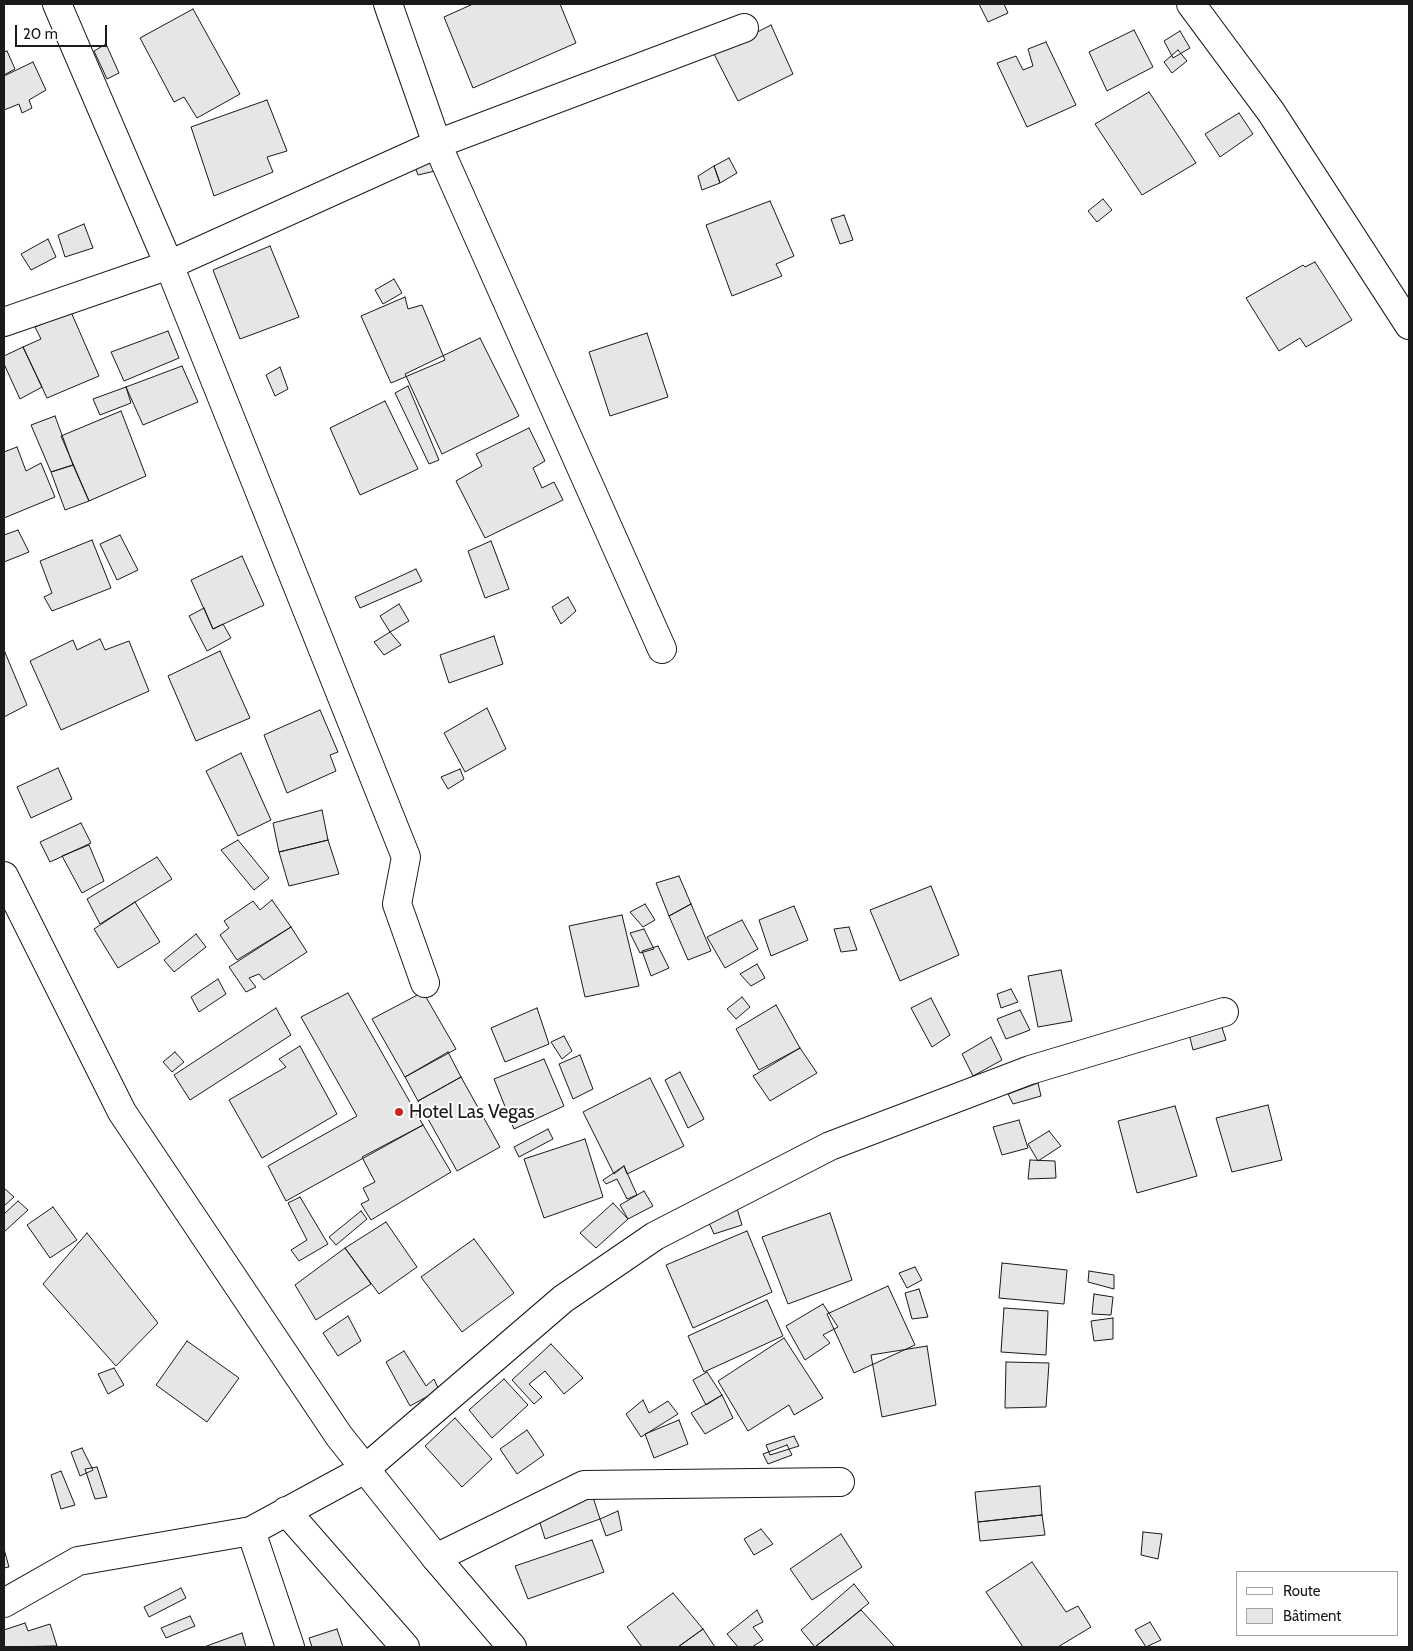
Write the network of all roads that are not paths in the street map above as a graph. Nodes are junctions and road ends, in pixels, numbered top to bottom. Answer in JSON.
{"nodes":[{"id":1,"x":58,"y":4,"type":"edge"},
{"id":2,"x":388,"y":4,"type":"edge"},
{"id":3,"x":1191,"y":4,"type":"edge"},
{"id":4,"x":744,"y":28,"type":"dead end"},
{"id":5,"x":437,"y":144,"type":"junction"},
{"id":6,"x":169,"y":265,"type":"junction"},
{"id":7,"x":4,"y":322,"type":"edge"},
{"id":8,"x":1409,"y":325,"type":"edge"},
{"id":9,"x":662,"y":649,"type":"dead end"},
{"id":10,"x":4,"y":876,"type":"edge"},
{"id":11,"x":425,"y":983,"type":"dead end"},
{"id":12,"x":1224,"y":1012,"type":"dead end"},
{"id":13,"x":365,"y":1469,"type":"junction"},
{"id":14,"x":840,"y":1482,"type":"dead end"},
{"id":15,"x":286,"y":1511,"type":"junction"},
{"id":16,"x":251,"y":1531,"type":"junction"},
{"id":17,"x":436,"y":1558,"type":"junction"},
{"id":18,"x":4,"y":1603,"type":"edge"},
{"id":19,"x":290,"y":1647,"type":"edge"},
{"id":20,"x":405,"y":1647,"type":"edge"},
{"id":21,"x":512,"y":1647,"type":"edge"}],
"edges":[{"from":1,"to":6,"type":"main road"},
{"from":2,"to":5,"type":"main road"},
{"from":3,"to":8,"type":"main road"},
{"from":4,"to":5,"type":"main road"},
{"from":5,"to":6,"type":"main road"},
{"from":5,"to":9,"type":"main road"},
{"from":6,"to":7,"type":"main road"},
{"from":6,"to":11,"type":"main road"},
{"from":10,"to":13,"type":"main road"},
{"from":12,"to":13,"type":"main road"},
{"from":13,"to":15,"type":"main road"},
{"from":13,"to":17,"type":"main road"},
{"from":14,"to":17,"type":"main road"},
{"from":15,"to":16,"type":"main road"},
{"from":15,"to":20,"type":"main road"},
{"from":16,"to":18,"type":"main road"},
{"from":16,"to":19,"type":"main road"},
{"from":17,"to":21,"type":"main road"}]}
